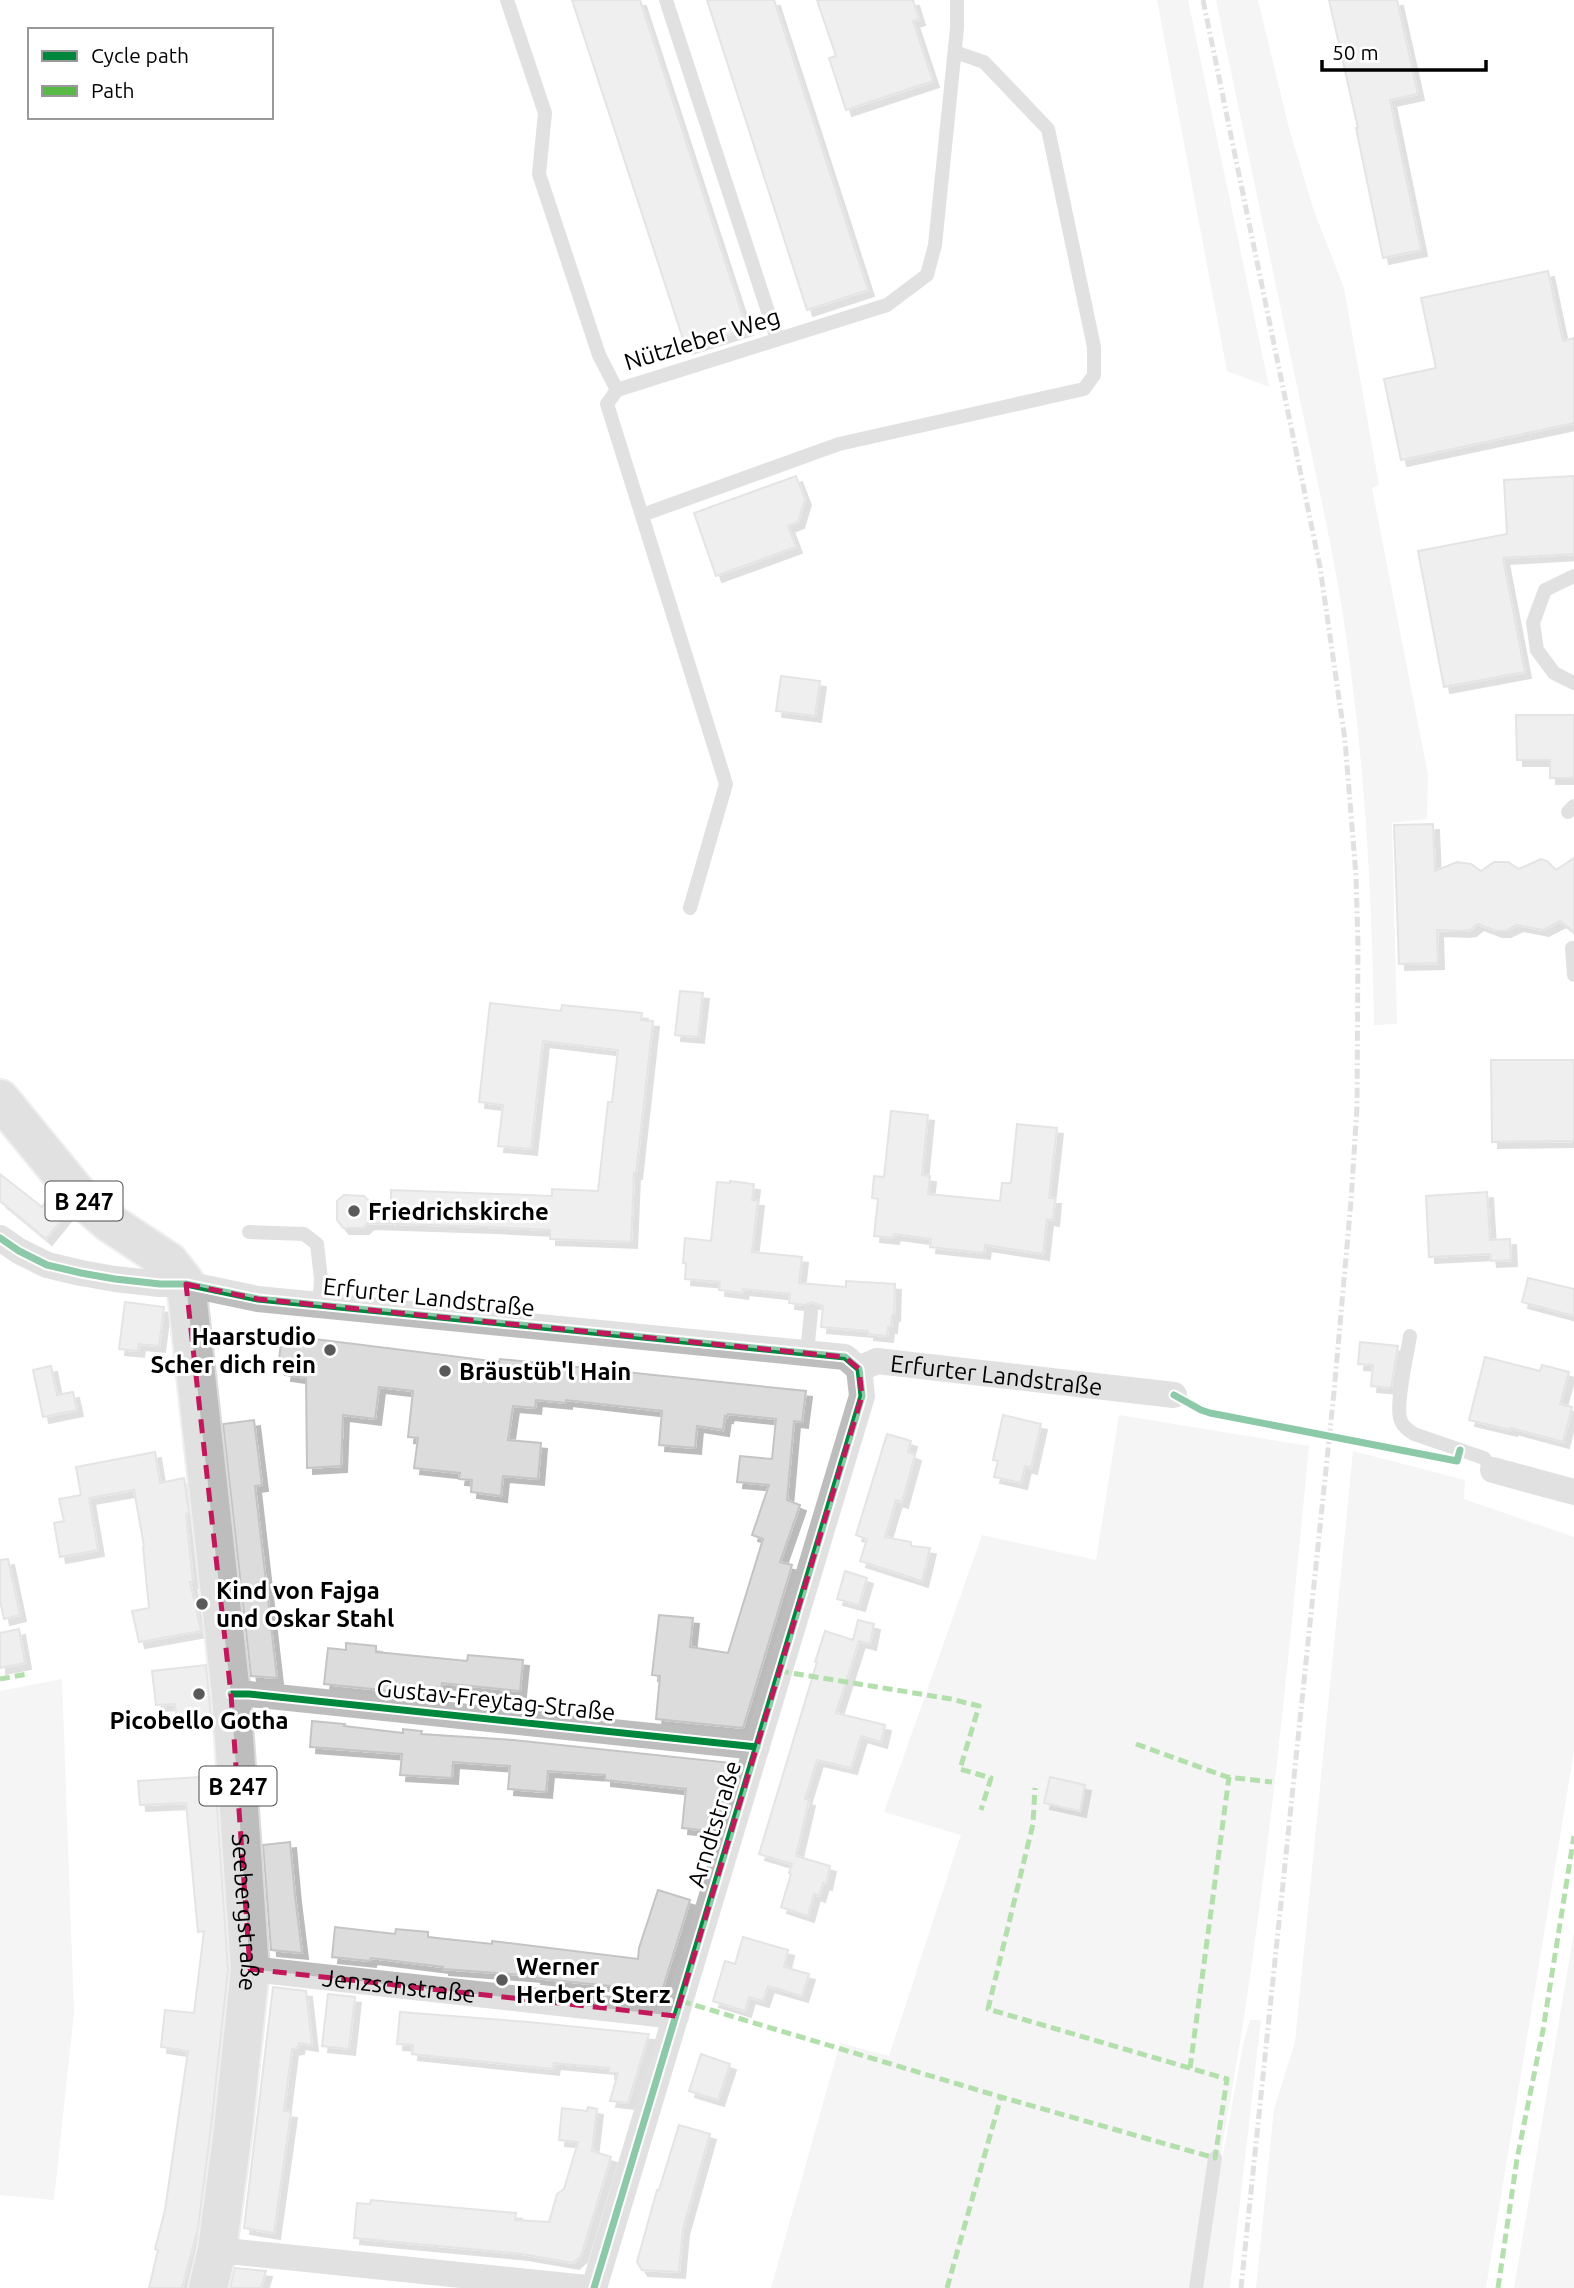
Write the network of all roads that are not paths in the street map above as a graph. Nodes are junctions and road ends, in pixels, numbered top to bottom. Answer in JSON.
{"nodes":[{"id":1,"x":507,"y":0,"type":"edge"},
{"id":2,"x":666,"y":0,"type":"edge"},
{"id":3,"x":957,"y":0,"type":"edge"},
{"id":4,"x":955,"y":52,"type":"junction"},
{"id":5,"x":777,"y":339,"type":"junction"},
{"id":6,"x":617,"y":390,"type":"junction"},
{"id":7,"x":642,"y":515,"type":"junction"},
{"id":8,"x":1574,"y":576,"type":"edge"},
{"id":9,"x":1574,"y":683,"type":"edge"},
{"id":10,"x":690,"y":908,"type":"dead end"},
{"id":11,"x":1572,"y":948,"type":"dead end"},
{"id":12,"x":1574,"y":975,"type":"edge"},
{"id":13,"x":0,"y":1099,"type":"edge"},
{"id":14,"x":248,"y":1232,"type":"dead end"},
{"id":15,"x":0,"y":1238,"type":"edge"},
{"id":16,"x":186,"y":1284,"type":"junction"},
{"id":17,"x":319,"y":1305,"type":"junction"},
{"id":18,"x":811,"y":1312,"type":"dead end"},
{"id":19,"x":1410,"y":1336,"type":"dead end"},
{"id":20,"x":807,"y":1353,"type":"junction"},
{"id":21,"x":859,"y":1369,"type":"junction"},
{"id":22,"x":1174,"y":1395,"type":"dead end"},
{"id":23,"x":1493,"y":1470,"type":"joint"},
{"id":24,"x":1574,"y":1492,"type":"edge"},
{"id":25,"x":230,"y":1694,"type":"junction"},
{"id":26,"x":757,"y":1747,"type":"junction"},
{"id":27,"x":250,"y":1969,"type":"junction"},
{"id":28,"x":676,"y":2016,"type":"junction"},
{"id":29,"x":1215,"y":2158,"type":"dead end"},
{"id":30,"x":217,"y":2250,"type":"junction"},
{"id":31,"x":208,"y":2288,"type":"edge"},
{"id":32,"x":587,"y":2288,"type":"edge"},
{"id":33,"x":594,"y":2288,"type":"edge"},
{"id":34,"x":1196,"y":2288,"type":"edge"}],
"edges":[{"from":1,"to":6,"type":"lane"},
{"from":2,"to":5,"type":"lane"},
{"from":3,"to":4,"type":"lane","name":"Nützleber Weg"},
{"from":4,"to":5,"type":"lane","name":"Nützleber Weg"},
{"from":4,"to":7,"type":"lane"},
{"from":5,"to":6,"type":"lane","name":"Nützleber Weg"},
{"from":6,"to":7,"type":"lane","name":"Nützleber Weg"},
{"from":7,"to":10,"type":"lane","name":"Nützleber Weg"},
{"from":8,"to":9,"type":"lane"},
{"from":11,"to":12,"type":"lane"},
{"from":13,"to":16,"type":"main road","number":"B 247"},
{"from":14,"to":17,"type":"lane"},
{"from":15,"to":16,"type":"street","name":"Erfurter Landstraße"},
{"from":16,"to":17,"type":"street","name":"Erfurter Landstraße"},
{"from":16,"to":25,"type":"main road","name":"Seebergstraße","number":"B 247"},
{"from":17,"to":20,"type":"street","name":"Erfurter Landstraße"},
{"from":18,"to":20,"type":"lane"},
{"from":19,"to":23,"type":"lane"},
{"from":20,"to":21,"type":"street","name":"Erfurter Landstraße"},
{"from":21,"to":22,"type":"street","name":"Erfurter Landstraße"},
{"from":21,"to":26,"type":"street","name":"Arndtstraße"},
{"from":23,"to":24,"type":"street"},
{"from":25,"to":26,"type":"street","name":"Gustav-Freytag-Straße"},
{"from":25,"to":27,"type":"main road","name":"Seebergstraße","number":"B 247"},
{"from":26,"to":28,"type":"street","name":"Arndtstraße"},
{"from":27,"to":28,"type":"street","name":"Jenzschstraße"},
{"from":27,"to":30,"type":"main road","name":"Seebergstraße","number":"B 247"},
{"from":28,"to":33,"type":"street","name":"Arndtstraße"},
{"from":29,"to":34,"type":"lane"},
{"from":30,"to":31,"type":"main road","name":"Seebergstraße","number":"B 247"},
{"from":30,"to":32,"type":"street"}]}
